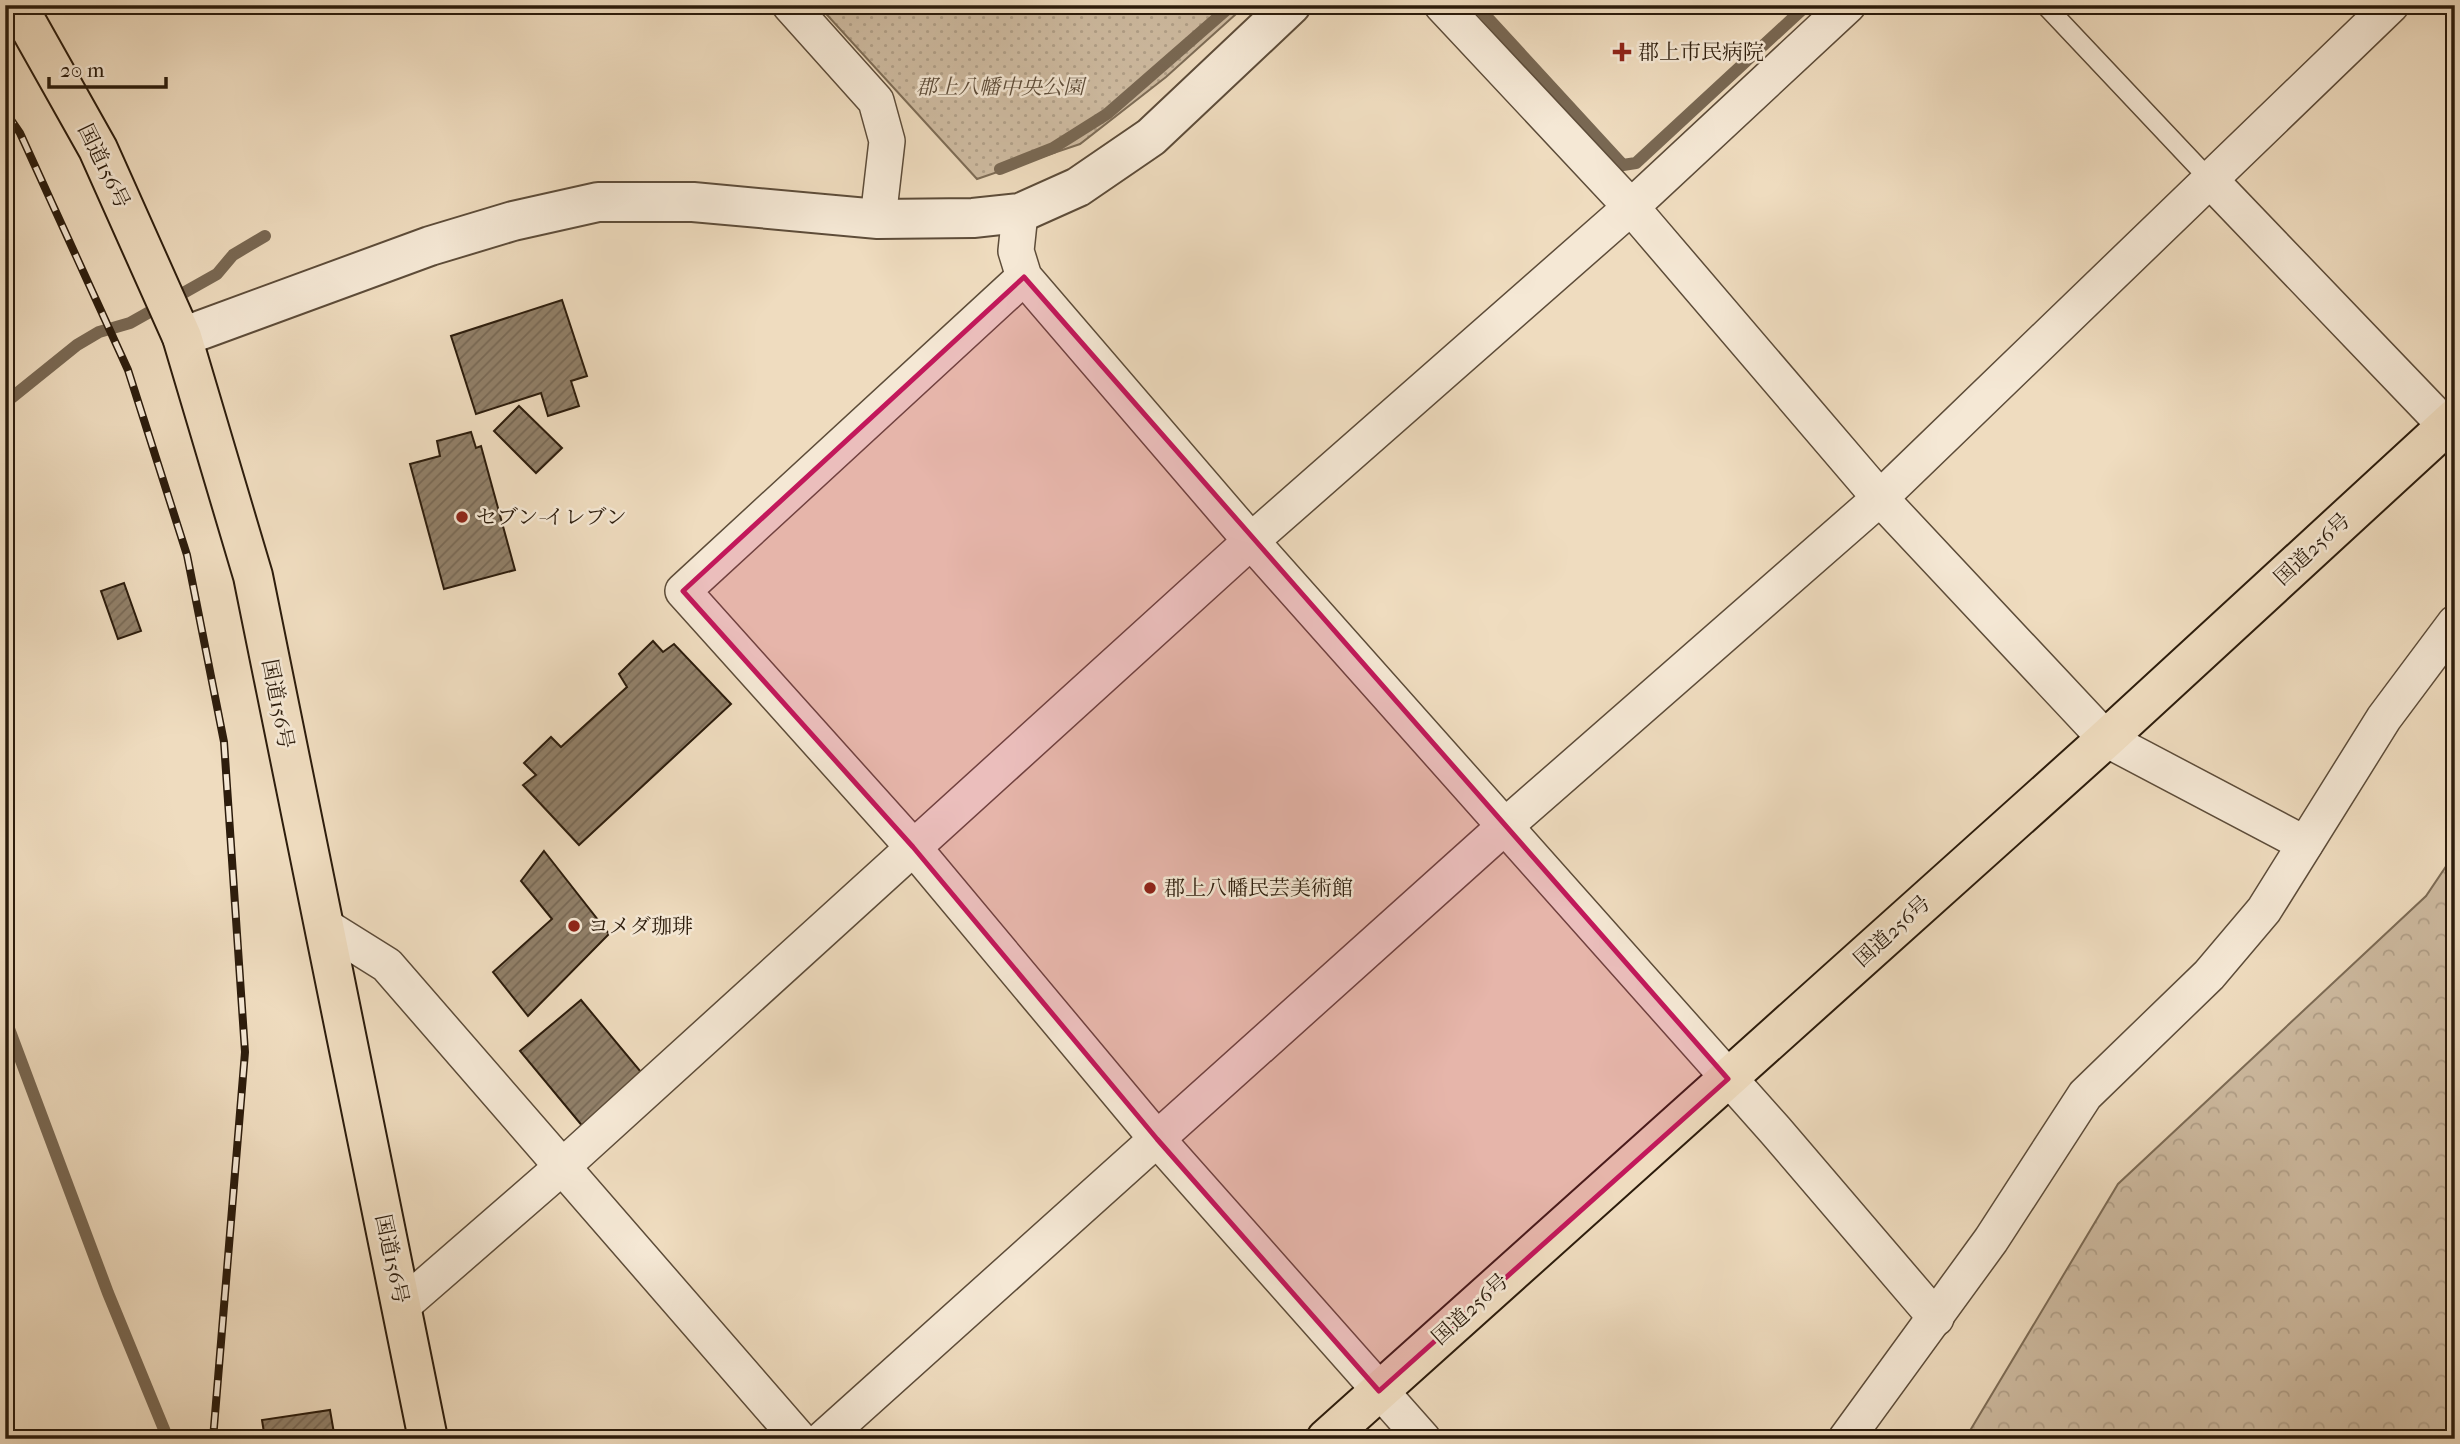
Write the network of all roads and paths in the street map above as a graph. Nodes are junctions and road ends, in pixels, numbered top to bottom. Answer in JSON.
{"nodes":[{"id":1,"x":17,"y":5,"type":"edge"},
{"id":2,"x":790,"y":5,"type":"edge"},
{"id":3,"x":1291,"y":5,"type":"edge"},
{"id":4,"x":1442,"y":5,"type":"edge"},
{"id":5,"x":1849,"y":5,"type":"edge"},
{"id":6,"x":2045,"y":5,"type":"edge"},
{"id":7,"x":2391,"y":5,"type":"edge"},
{"id":8,"x":2212,"y":182,"type":"junction"},
{"id":9,"x":1631,"y":207,"type":"junction"},
{"id":10,"x":1020,"y":213,"type":"junction"},
{"id":11,"x":878,"y":219,"type":"junction"},
{"id":12,"x":1024,"y":276,"type":"junction"},
{"id":13,"x":180,"y":332,"type":"junction"},
{"id":14,"x":2450,"y":422,"type":"edge"},
{"id":15,"x":1880,"y":498,"type":"junction"},
{"id":16,"x":1251,"y":541,"type":"junction"},
{"id":17,"x":2455,"y":623,"type":"edge"},
{"id":18,"x":2106,"y":739,"type":"junction"},
{"id":19,"x":1503,"y":828,"type":"junction"},
{"id":20,"x":2305,"y":844,"type":"junction"},
{"id":21,"x":914,"y":847,"type":"junction"},
{"id":22,"x":323,"y":925,"type":"junction"},
{"id":23,"x":1728,"y":1079,"type":"junction"},
{"id":24,"x":1157,"y":1139,"type":"junction"},
{"id":25,"x":563,"y":1167,"type":"junction"},
{"id":26,"x":402,"y":1306,"type":"junction"},
{"id":27,"x":1936,"y":1318,"type":"junction"},
{"id":28,"x":1379,"y":1391,"type":"junction"},
{"id":29,"x":428,"y":1439,"type":"edge"},
{"id":30,"x":799,"y":1439,"type":"edge"},
{"id":31,"x":823,"y":1439,"type":"edge"},
{"id":32,"x":1326,"y":1439,"type":"edge"},
{"id":33,"x":1423,"y":1439,"type":"edge"},
{"id":34,"x":1846,"y":1439,"type":"edge"}],
"edges":[{"from":1,"to":13,"type":"highway","name":"国道156号"},
{"from":2,"to":11,"type":"street"},
{"from":3,"to":10,"type":"street"},
{"from":4,"to":9,"type":"street"},
{"from":5,"to":9,"type":"street"},
{"from":6,"to":8,"type":"lane"},
{"from":7,"to":8,"type":"street"},
{"from":8,"to":14,"type":"street"},
{"from":8,"to":15,"type":"street"},
{"from":9,"to":15,"type":"street"},
{"from":9,"to":16,"type":"street"},
{"from":10,"to":11,"type":"street"},
{"from":10,"to":12,"type":"street"},
{"from":11,"to":13,"type":"street"},
{"from":12,"to":16,"type":"street"},
{"from":12,"to":21,"type":"street"},
{"from":13,"to":22,"type":"highway","name":"国道156号"},
{"from":14,"to":18,"type":"highway","name":"国道256号"},
{"from":15,"to":18,"type":"street"},
{"from":15,"to":19,"type":"street"},
{"from":16,"to":19,"type":"street"},
{"from":16,"to":21,"type":"street"},
{"from":17,"to":20,"type":"street"},
{"from":18,"to":20,"type":"street"},
{"from":18,"to":23,"type":"highway","name":"国道256号"},
{"from":19,"to":23,"type":"street"},
{"from":19,"to":24,"type":"street"},
{"from":20,"to":27,"type":"street"},
{"from":21,"to":24,"type":"street"},
{"from":21,"to":25,"type":"street"},
{"from":22,"to":25,"type":"street"},
{"from":22,"to":26,"type":"highway","name":"国道156号"},
{"from":23,"to":27,"type":"street"},
{"from":23,"to":28,"type":"highway","name":"国道256号"},
{"from":24,"to":28,"type":"street"},
{"from":24,"to":31,"type":"street"},
{"from":25,"to":26,"type":"street"},
{"from":25,"to":30,"type":"street"},
{"from":26,"to":29,"type":"highway","name":"国道156号"},
{"from":27,"to":34,"type":"street"},
{"from":28,"to":32,"type":"highway","name":"国道256号"},
{"from":28,"to":33,"type":"street"}]}
